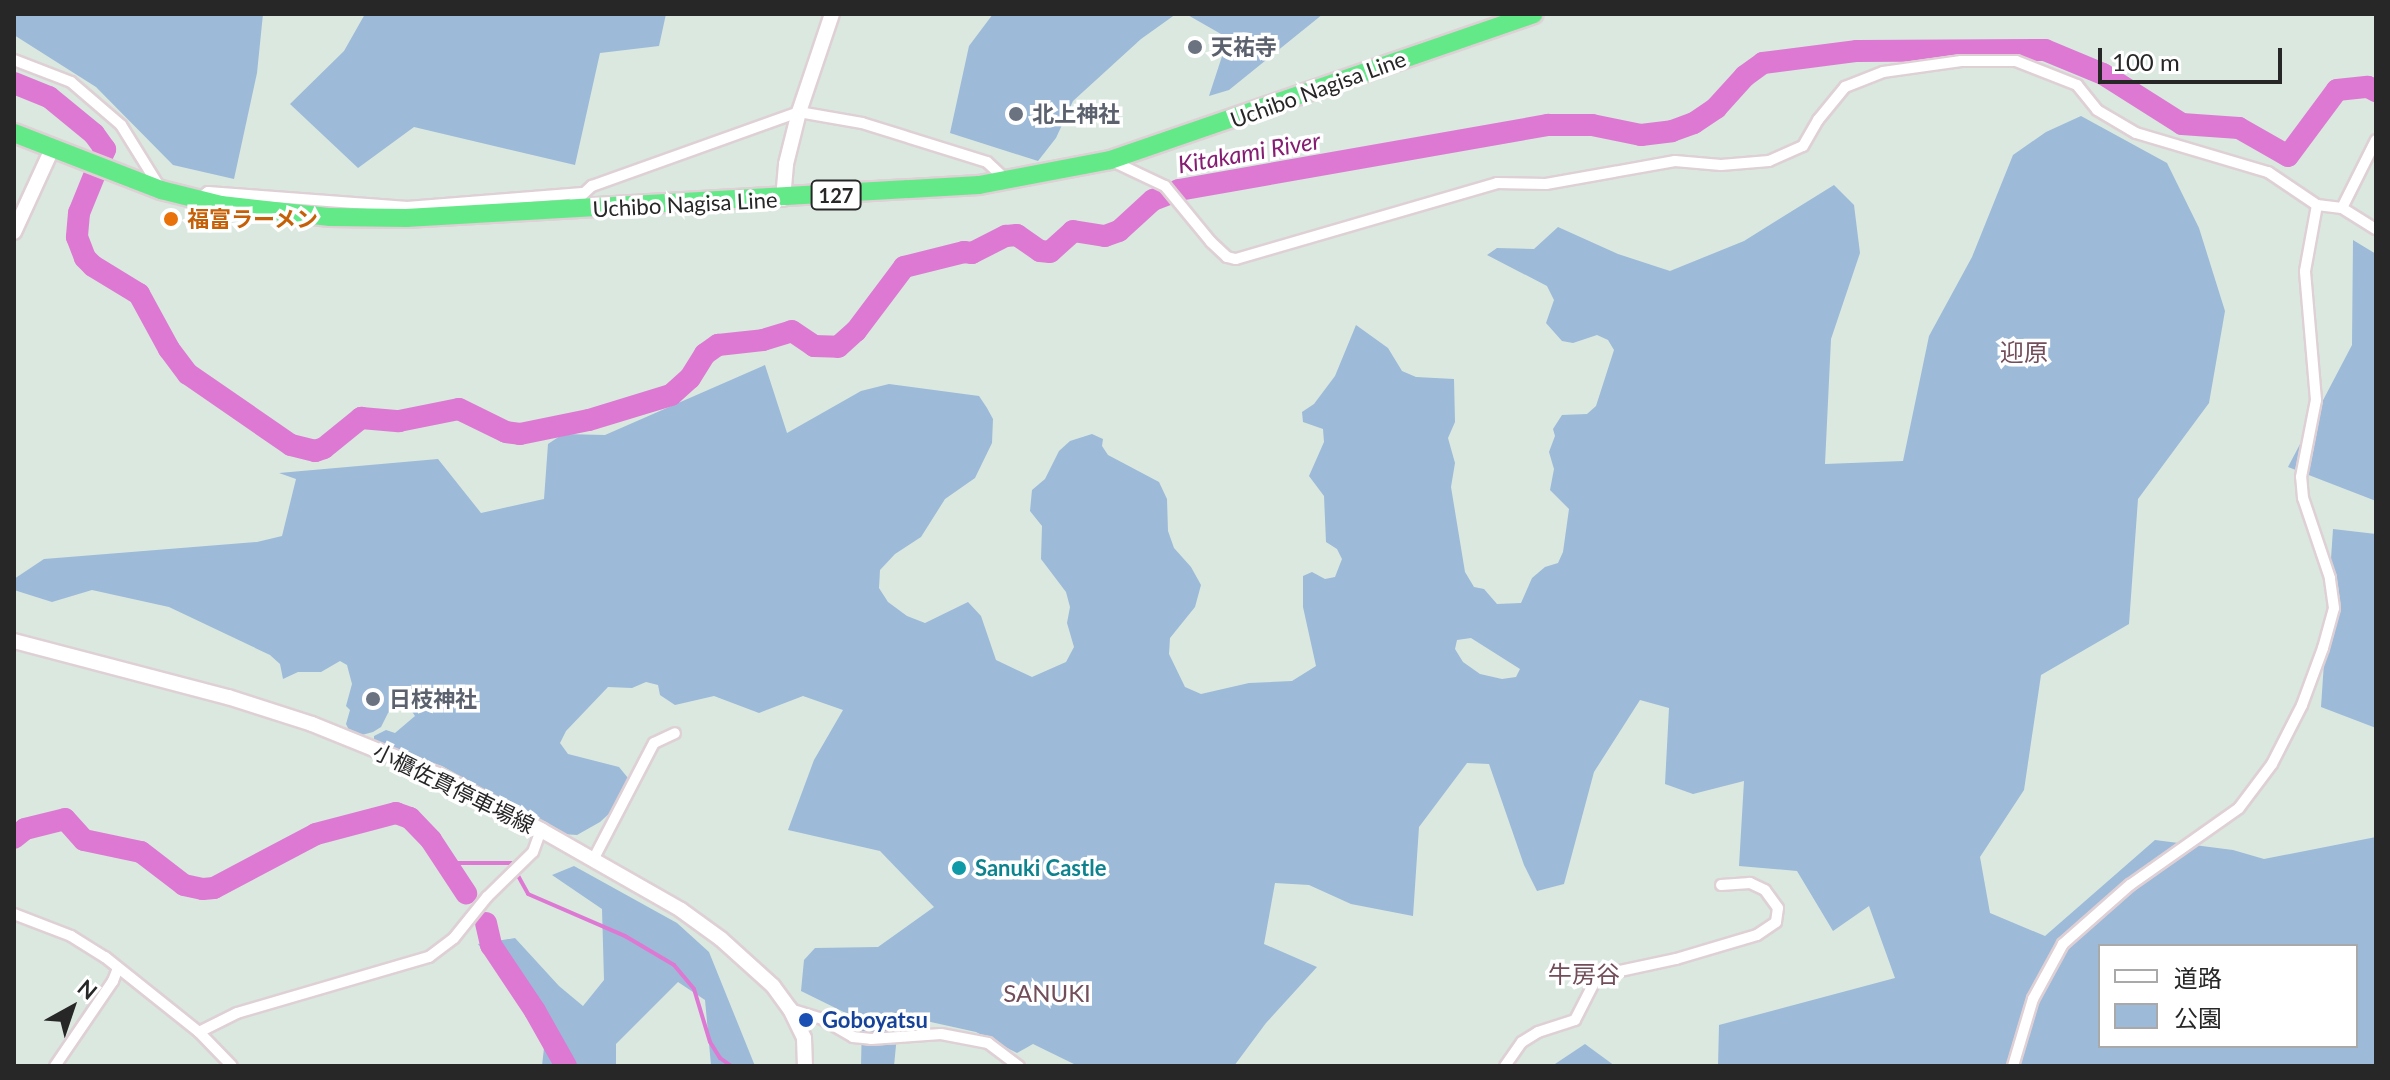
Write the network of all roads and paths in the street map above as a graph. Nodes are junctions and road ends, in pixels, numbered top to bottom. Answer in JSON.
{"nodes":[{"id":1,"x":832,"y":14,"type":"edge"},
{"id":2,"x":1534,"y":14,"type":"edge"},
{"id":3,"x":14,"y":60,"type":"edge"},
{"id":4,"x":799,"y":112,"type":"junction"},
{"id":5,"x":14,"y":133,"type":"edge"},
{"id":6,"x":2376,"y":140,"type":"edge"},
{"id":7,"x":52,"y":149,"type":"junction"},
{"id":8,"x":1110,"y":160,"type":"junction"},
{"id":9,"x":1006,"y":180,"type":"junction"},
{"id":10,"x":161,"y":190,"type":"junction"},
{"id":11,"x":582,"y":193,"type":"junction"},
{"id":12,"x":198,"y":199,"type":"junction"},
{"id":13,"x":783,"y":199,"type":"junction"},
{"id":14,"x":2317,"y":205,"type":"junction"},
{"id":15,"x":2342,"y":208,"type":"junction"},
{"id":16,"x":566,"y":210,"type":"junction"},
{"id":17,"x":2376,"y":229,"type":"edge"},
{"id":18,"x":14,"y":232,"type":"edge"},
{"id":19,"x":14,"y":641,"type":"edge"},
{"id":20,"x":675,"y":733,"type":"dead end"},
{"id":21,"x":541,"y":830,"type":"junction"},
{"id":22,"x":593,"y":860,"type":"junction"},
{"id":23,"x":1721,"y":885,"type":"dead end"},
{"id":24,"x":14,"y":914,"type":"edge"},
{"id":25,"x":118,"y":968,"type":"junction"},
{"id":26,"x":790,"y":1009,"type":"junction"},
{"id":27,"x":199,"y":1032,"type":"junction"},
{"id":28,"x":55,"y":1066,"type":"edge"},
{"id":29,"x":232,"y":1066,"type":"edge"},
{"id":30,"x":805,"y":1066,"type":"edge"},
{"id":31,"x":1019,"y":1066,"type":"edge"},
{"id":32,"x":1505,"y":1066,"type":"edge"},
{"id":33,"x":2013,"y":1066,"type":"edge"}],
"edges":[{"from":1,"to":4,"type":"main road"},
{"from":2,"to":8,"type":"highway","name":"Uchibo Nagisa Line","number":"127"},
{"from":3,"to":10,"type":"street"},
{"from":4,"to":9,"type":"street"},
{"from":4,"to":11,"type":"street"},
{"from":4,"to":13,"type":"main road"},
{"from":5,"to":7,"type":"highway","name":"Uchibo Nagisa Line","number":"127"},
{"from":6,"to":15,"type":"street"},
{"from":7,"to":10,"type":"highway","name":"Uchibo Nagisa Line","number":"127"},
{"from":7,"to":18,"type":"main road"},
{"from":8,"to":9,"type":"highway","name":"Uchibo Nagisa Line","number":"127"},
{"from":8,"to":14,"type":"street"},
{"from":9,"to":13,"type":"highway","name":"Uchibo Nagisa Line","number":"127"},
{"from":10,"to":12,"type":"highway","name":"Uchibo Nagisa Line","number":"127"},
{"from":11,"to":12,"type":"street"},
{"from":11,"to":16,"type":"street"},
{"from":12,"to":16,"type":"highway","name":"Uchibo Nagisa Line","number":"127"},
{"from":13,"to":16,"type":"highway","name":"Uchibo Nagisa Line","number":"127"},
{"from":14,"to":15,"type":"street"},
{"from":14,"to":33,"type":"street"},
{"from":15,"to":17,"type":"street"},
{"from":19,"to":21,"type":"main road","name":"小櫃佐貫停車場線"},
{"from":20,"to":22,"type":"street"},
{"from":21,"to":22,"type":"main road","name":"小櫃佐貫停車場線"},
{"from":21,"to":27,"type":"street"},
{"from":22,"to":26,"type":"main road","name":"小櫃佐貫停車場線"},
{"from":23,"to":32,"type":"street"},
{"from":24,"to":25,"type":"street"},
{"from":25,"to":27,"type":"street"},
{"from":25,"to":28,"type":"street"},
{"from":26,"to":30,"type":"main road","name":"小櫃佐貫停車場線"},
{"from":26,"to":31,"type":"street"},
{"from":27,"to":29,"type":"street"}]}
